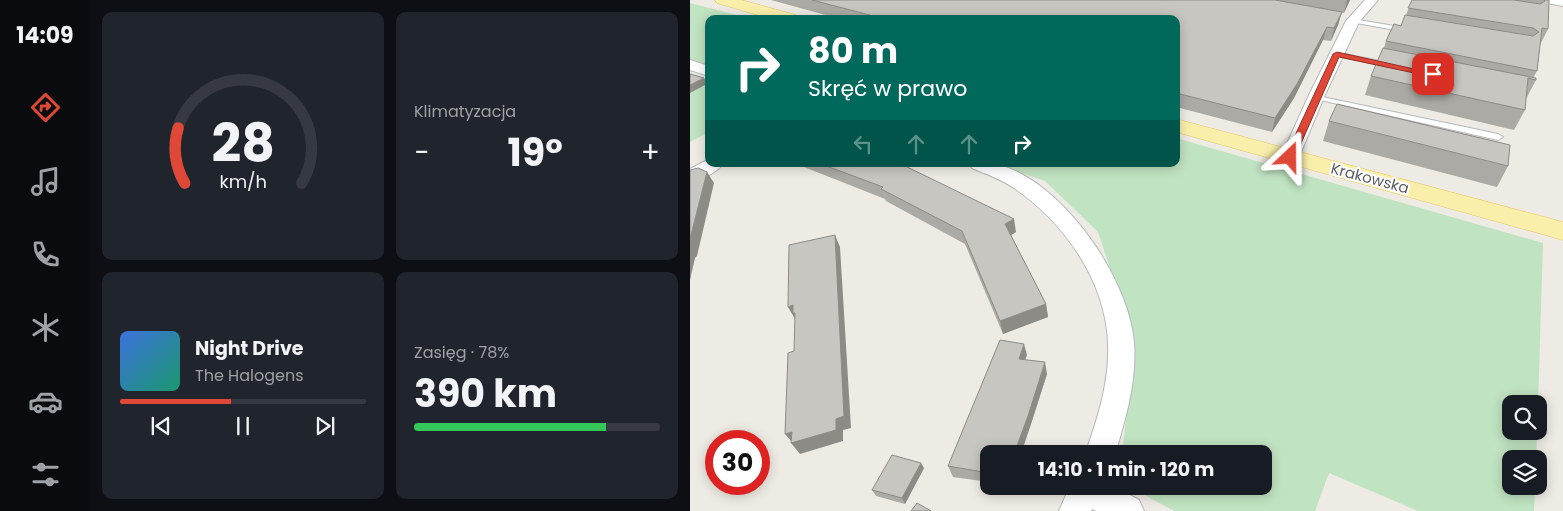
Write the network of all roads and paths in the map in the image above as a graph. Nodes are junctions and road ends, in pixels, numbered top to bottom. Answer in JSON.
{"nodes":[{"id":1,"x":723,"y":0,"type":"edge"},
{"id":2,"x":1372,"y":0,"type":"edge"},
{"id":3,"x":776,"y":15,"type":"edge"},
{"id":4,"x":1348,"y":20,"type":"junction"},
{"id":5,"x":1410,"y":30,"type":"edge"},
{"id":6,"x":1337,"y":54,"type":"junction"},
{"id":7,"x":690,"y":65,"type":"edge"},
{"id":8,"x":1394,"y":66,"type":"edge"},
{"id":9,"x":705,"y":70,"type":"edge"},
{"id":10,"x":1316,"y":97,"type":"junction"},
{"id":11,"x":1180,"y":126,"type":"edge"},
{"id":12,"x":1498,"y":137,"type":"dead end"},
{"id":13,"x":1290,"y":157,"type":"junction"},
{"id":14,"x":708,"y":167,"type":"edge"},
{"id":15,"x":985,"y":167,"type":"edge"},
{"id":16,"x":690,"y":177,"type":"edge"},
{"id":17,"x":1563,"y":231,"type":"edge"},
{"id":18,"x":1103,"y":445,"type":"edge"},
{"id":19,"x":1082,"y":495,"type":"edge"},
{"id":20,"x":1128,"y":511,"type":"edge"}],
"edges":[{"from":1,"to":3,"type":"main road"},
{"from":2,"to":4,"type":"street"},
{"from":4,"to":5,"type":"lane"},
{"from":4,"to":6,"type":"street"},
{"from":6,"to":8,"type":"lane"},
{"from":6,"to":10,"type":"street"},
{"from":7,"to":9,"type":"street"},
{"from":10,"to":12,"type":"lane"},
{"from":10,"to":13,"type":"street"},
{"from":11,"to":13,"type":"main road","name":"Krakowska"},
{"from":13,"to":17,"type":"main road","name":"Krakowska"},
{"from":14,"to":16,"type":"street"},
{"from":15,"to":18,"type":"street"},
{"from":19,"to":20,"type":"street"}]}
